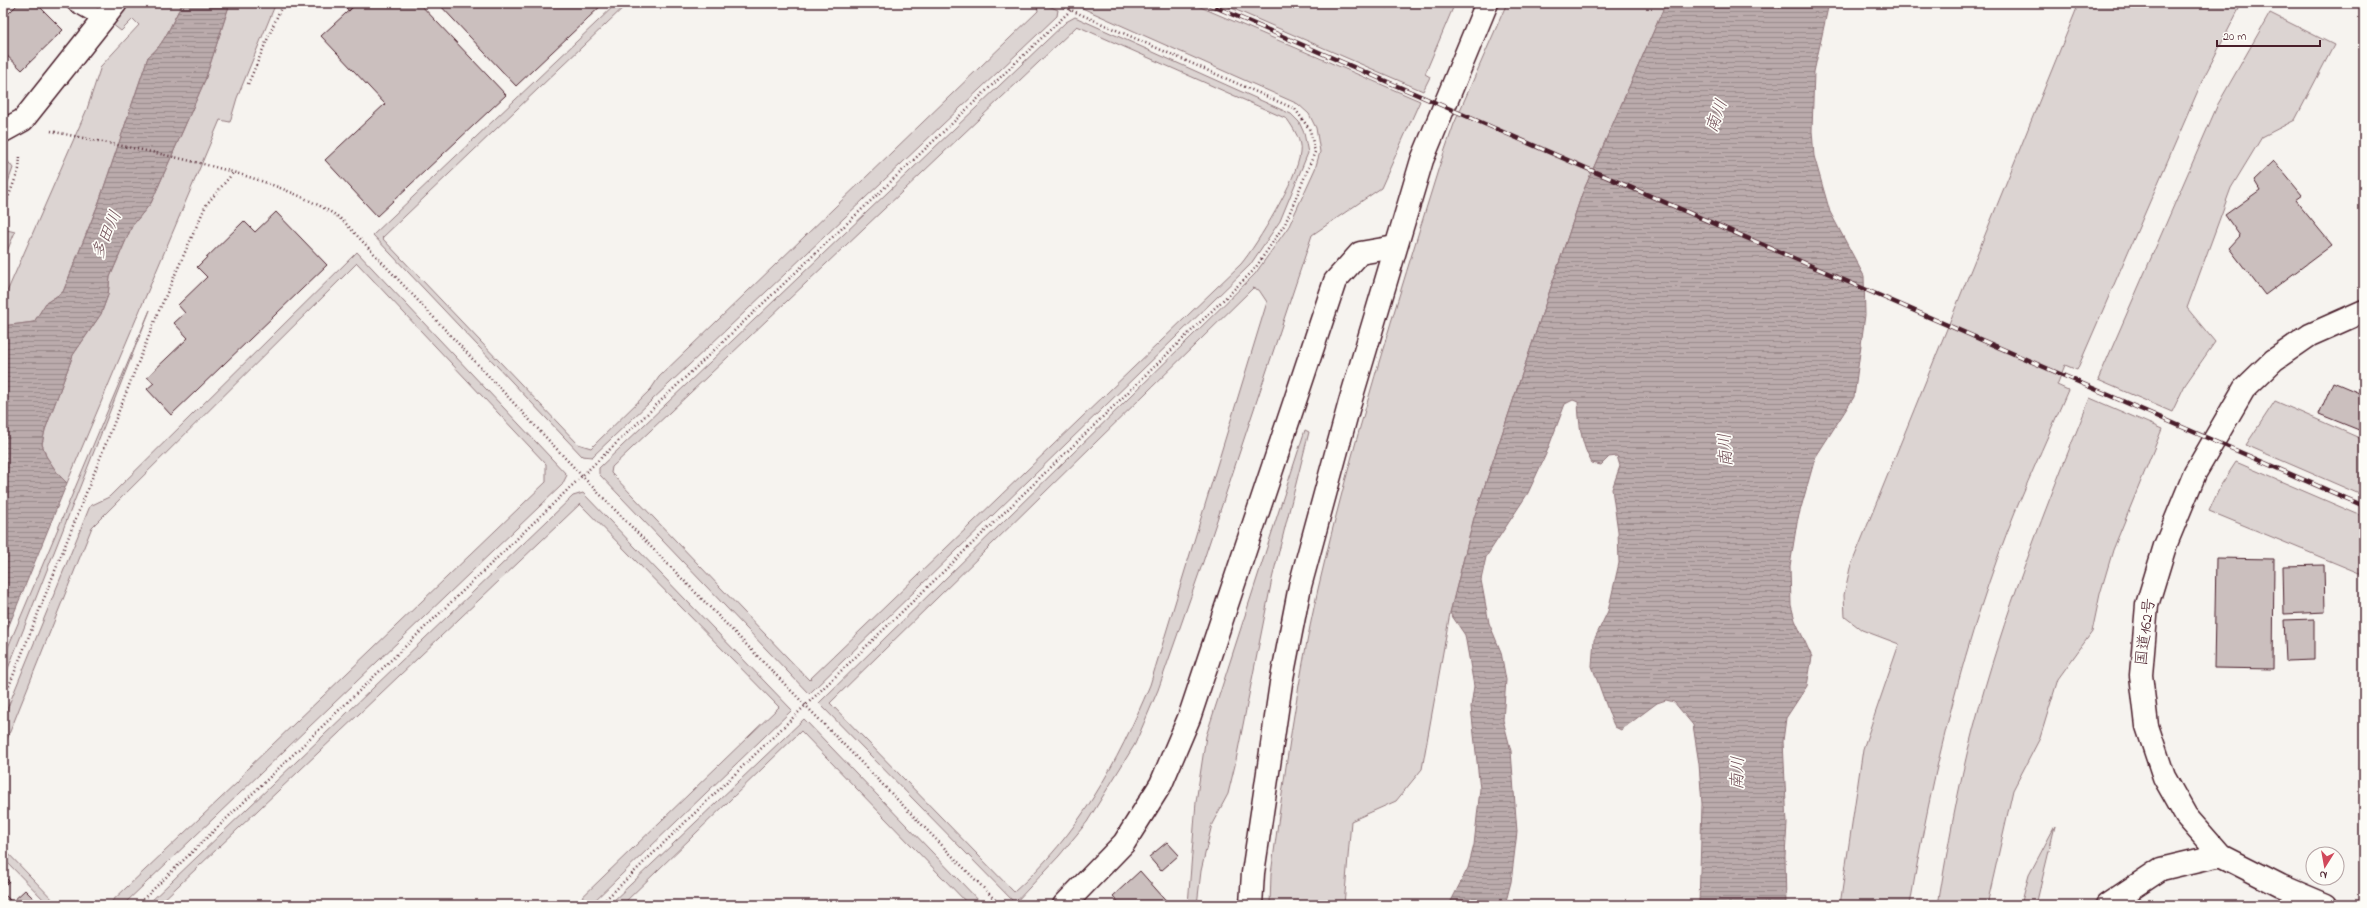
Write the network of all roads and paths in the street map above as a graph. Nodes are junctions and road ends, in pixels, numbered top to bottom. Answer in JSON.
{"nodes":[{"id":1,"x":74,"y":3,"type":"edge"},
{"id":2,"x":283,"y":3,"type":"edge"},
{"id":3,"x":1055,"y":3,"type":"edge"},
{"id":4,"x":1487,"y":3,"type":"edge"},
{"id":5,"x":1071,"y":10,"type":"junction"},
{"id":6,"x":109,"y":11,"type":"edge"},
{"id":7,"x":248,"y":84,"type":"dead end"},
{"id":8,"x":23,"y":120,"type":"junction"},
{"id":9,"x":43,"y":130,"type":"dead end"},
{"id":10,"x":3,"y":131,"type":"edge"},
{"id":11,"x":233,"y":174,"type":"junction"},
{"id":12,"x":3,"y":211,"type":"edge"},
{"id":13,"x":1395,"y":247,"type":"junction"},
{"id":14,"x":2364,"y":311,"type":"edge"},
{"id":15,"x":582,"y":476,"type":"junction"},
{"id":16,"x":3,"y":700,"type":"edge"},
{"id":17,"x":806,"y":707,"type":"junction"},
{"id":18,"x":2220,"y":855,"type":"junction"},
{"id":19,"x":137,"y":905,"type":"edge"},
{"id":20,"x":600,"y":905,"type":"edge"},
{"id":21,"x":1000,"y":905,"type":"edge"},
{"id":22,"x":1064,"y":905,"type":"edge"},
{"id":23,"x":1252,"y":905,"type":"edge"},
{"id":24,"x":2107,"y":905,"type":"edge"},
{"id":25,"x":2326,"y":905,"type":"edge"}],
"edges":[{"from":1,"to":6,"type":"lane"},
{"from":2,"to":7,"type":"path"},
{"from":3,"to":5,"type":"path"},
{"from":4,"to":13,"type":"main road"},
{"from":5,"to":15,"type":"path"},
{"from":5,"to":17,"type":"path"},
{"from":6,"to":8,"type":"main road"},
{"from":8,"to":10,"type":"main road"},
{"from":8,"to":12,"type":"path"},
{"from":9,"to":11,"type":"path"},
{"from":11,"to":15,"type":"path"},
{"from":11,"to":16,"type":"path"},
{"from":13,"to":22,"type":"main road"},
{"from":13,"to":23,"type":"main road"},
{"from":14,"to":18,"type":"main road","name":"国道162号"},
{"from":15,"to":17,"type":"path"},
{"from":15,"to":19,"type":"path"},
{"from":17,"to":20,"type":"path"},
{"from":17,"to":21,"type":"path"},
{"from":18,"to":24,"type":"main road"},
{"from":18,"to":25,"type":"main road","name":"国道162号"}]}
